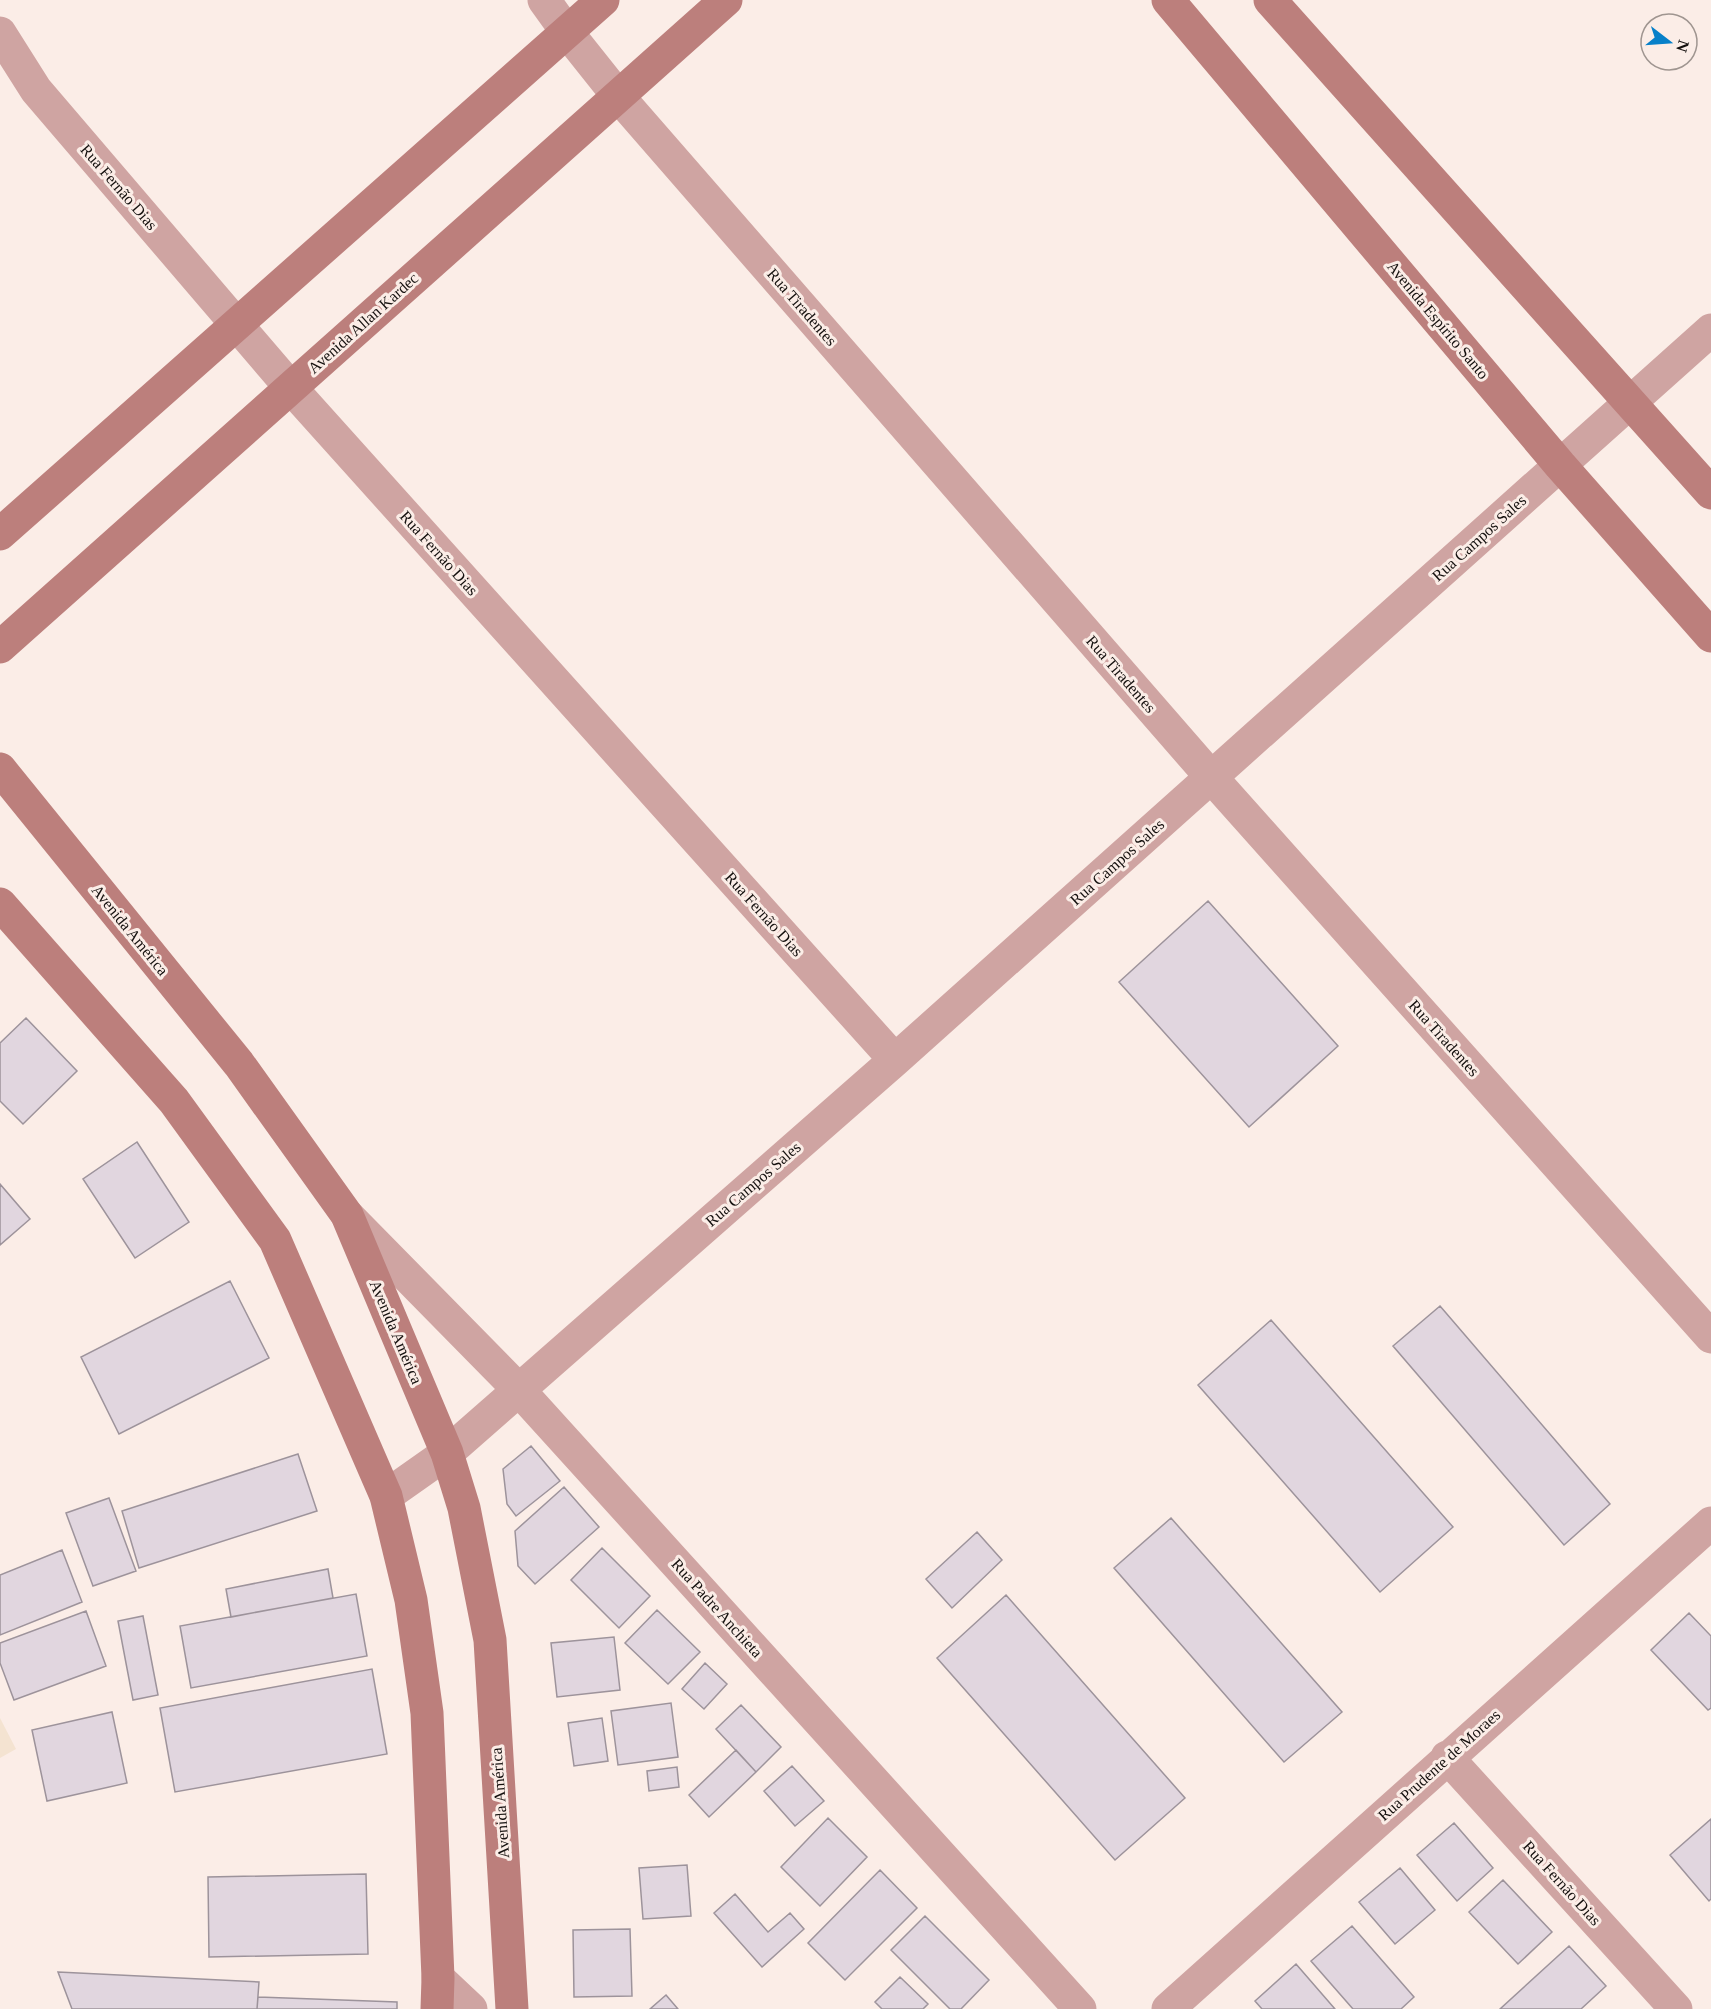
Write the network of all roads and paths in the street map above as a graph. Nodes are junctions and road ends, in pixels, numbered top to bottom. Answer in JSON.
{"nodes":[{"id":1,"x":544,"y":0,"type":"edge"},
{"id":2,"x":603,"y":0,"type":"edge"},
{"id":3,"x":726,"y":0,"type":"edge"},
{"id":4,"x":1168,"y":0,"type":"edge"},
{"id":5,"x":1270,"y":0,"type":"edge"},
{"id":6,"x":567,"y":32,"type":"junction"},
{"id":7,"x":0,"y":33,"type":"edge"},
{"id":8,"x":618,"y":96,"type":"junction"},
{"id":9,"x":237,"y":323,"type":"junction"},
{"id":10,"x":1711,"y":330,"type":"edge"},
{"id":11,"x":291,"y":388,"type":"junction"},
{"id":12,"x":1630,"y":402,"type":"junction"},
{"id":13,"x":1560,"y":465,"type":"junction"},
{"id":14,"x":1711,"y":493,"type":"edge"},
{"id":15,"x":0,"y":534,"type":"edge"},
{"id":16,"x":1711,"y":636,"type":"edge"},
{"id":17,"x":0,"y":647,"type":"edge"},
{"id":18,"x":0,"y":769,"type":"edge"},
{"id":19,"x":1212,"y":778,"type":"junction"},
{"id":20,"x":0,"y":903,"type":"edge"},
{"id":21,"x":895,"y":1060,"type":"junction"},
{"id":22,"x":347,"y":1215,"type":"junction"},
{"id":23,"x":1711,"y":1337,"type":"edge"},
{"id":24,"x":519,"y":1390,"type":"junction"},
{"id":25,"x":447,"y":1453,"type":"junction"},
{"id":26,"x":386,"y":1496,"type":"junction"},
{"id":27,"x":1711,"y":1523,"type":"edge"},
{"id":28,"x":1448,"y":1757,"type":"junction"},
{"id":29,"x":438,"y":1994,"type":"edge"},
{"id":30,"x":471,"y":2009,"type":"edge"},
{"id":31,"x":512,"y":2009,"type":"edge"},
{"id":32,"x":1080,"y":2009,"type":"edge"},
{"id":33,"x":1168,"y":2009,"type":"edge"},
{"id":34,"x":1676,"y":2009,"type":"edge"}],
"edges":[{"from":1,"to":6,"type":"street","name":"Rua Tiradentes"},
{"from":2,"to":6,"type":"main road"},
{"from":3,"to":8,"type":"main road","name":"Avenida Allan Kardec"},
{"from":4,"to":13,"type":"main road","name":"Avenida Espírito Santo"},
{"from":5,"to":12,"type":"main road"},
{"from":6,"to":8,"type":"street","name":"Rua Tiradentes"},
{"from":6,"to":9,"type":"main road"},
{"from":7,"to":9,"type":"street","name":"Rua Fernão Dias"},
{"from":8,"to":11,"type":"main road","name":"Avenida Allan Kardec"},
{"from":8,"to":19,"type":"street","name":"Rua Tiradentes"},
{"from":9,"to":11,"type":"street","name":"Rua Fernão Dias"},
{"from":9,"to":15,"type":"main road"},
{"from":10,"to":12,"type":"street","name":"Rua Campos Sales"},
{"from":11,"to":17,"type":"main road","name":"Avenida Allan Kardec"},
{"from":11,"to":21,"type":"street","name":"Rua Fernão Dias"},
{"from":12,"to":13,"type":"street","name":"Rua Campos Sales"},
{"from":12,"to":14,"type":"main road"},
{"from":13,"to":16,"type":"main road","name":"Avenida Espírito Santo"},
{"from":13,"to":19,"type":"street","name":"Rua Campos Sales"},
{"from":18,"to":22,"type":"main road","name":"Avenida América"},
{"from":19,"to":21,"type":"street","name":"Rua Campos Sales"},
{"from":19,"to":23,"type":"street","name":"Rua Tiradentes"},
{"from":20,"to":26,"type":"main road"},
{"from":21,"to":24,"type":"street","name":"Rua Campos Sales"},
{"from":22,"to":24,"type":"street","name":"Rua Padre Anchieta"},
{"from":22,"to":25,"type":"main road","name":"Avenida América"},
{"from":24,"to":25,"type":"street","name":"Rua Campos Sales"},
{"from":24,"to":32,"type":"street","name":"Rua Padre Anchieta"},
{"from":25,"to":26,"type":"street","name":"Rua Campos Sales"},
{"from":25,"to":31,"type":"main road","name":"Avenida América"},
{"from":26,"to":29,"type":"main road"},
{"from":27,"to":28,"type":"street","name":"Rua Prudente de Moraes"},
{"from":28,"to":33,"type":"street","name":"Rua Prudente de Moraes"},
{"from":28,"to":34,"type":"street","name":"Rua Fernão Dias"},
{"from":29,"to":30,"type":"street"}]}
